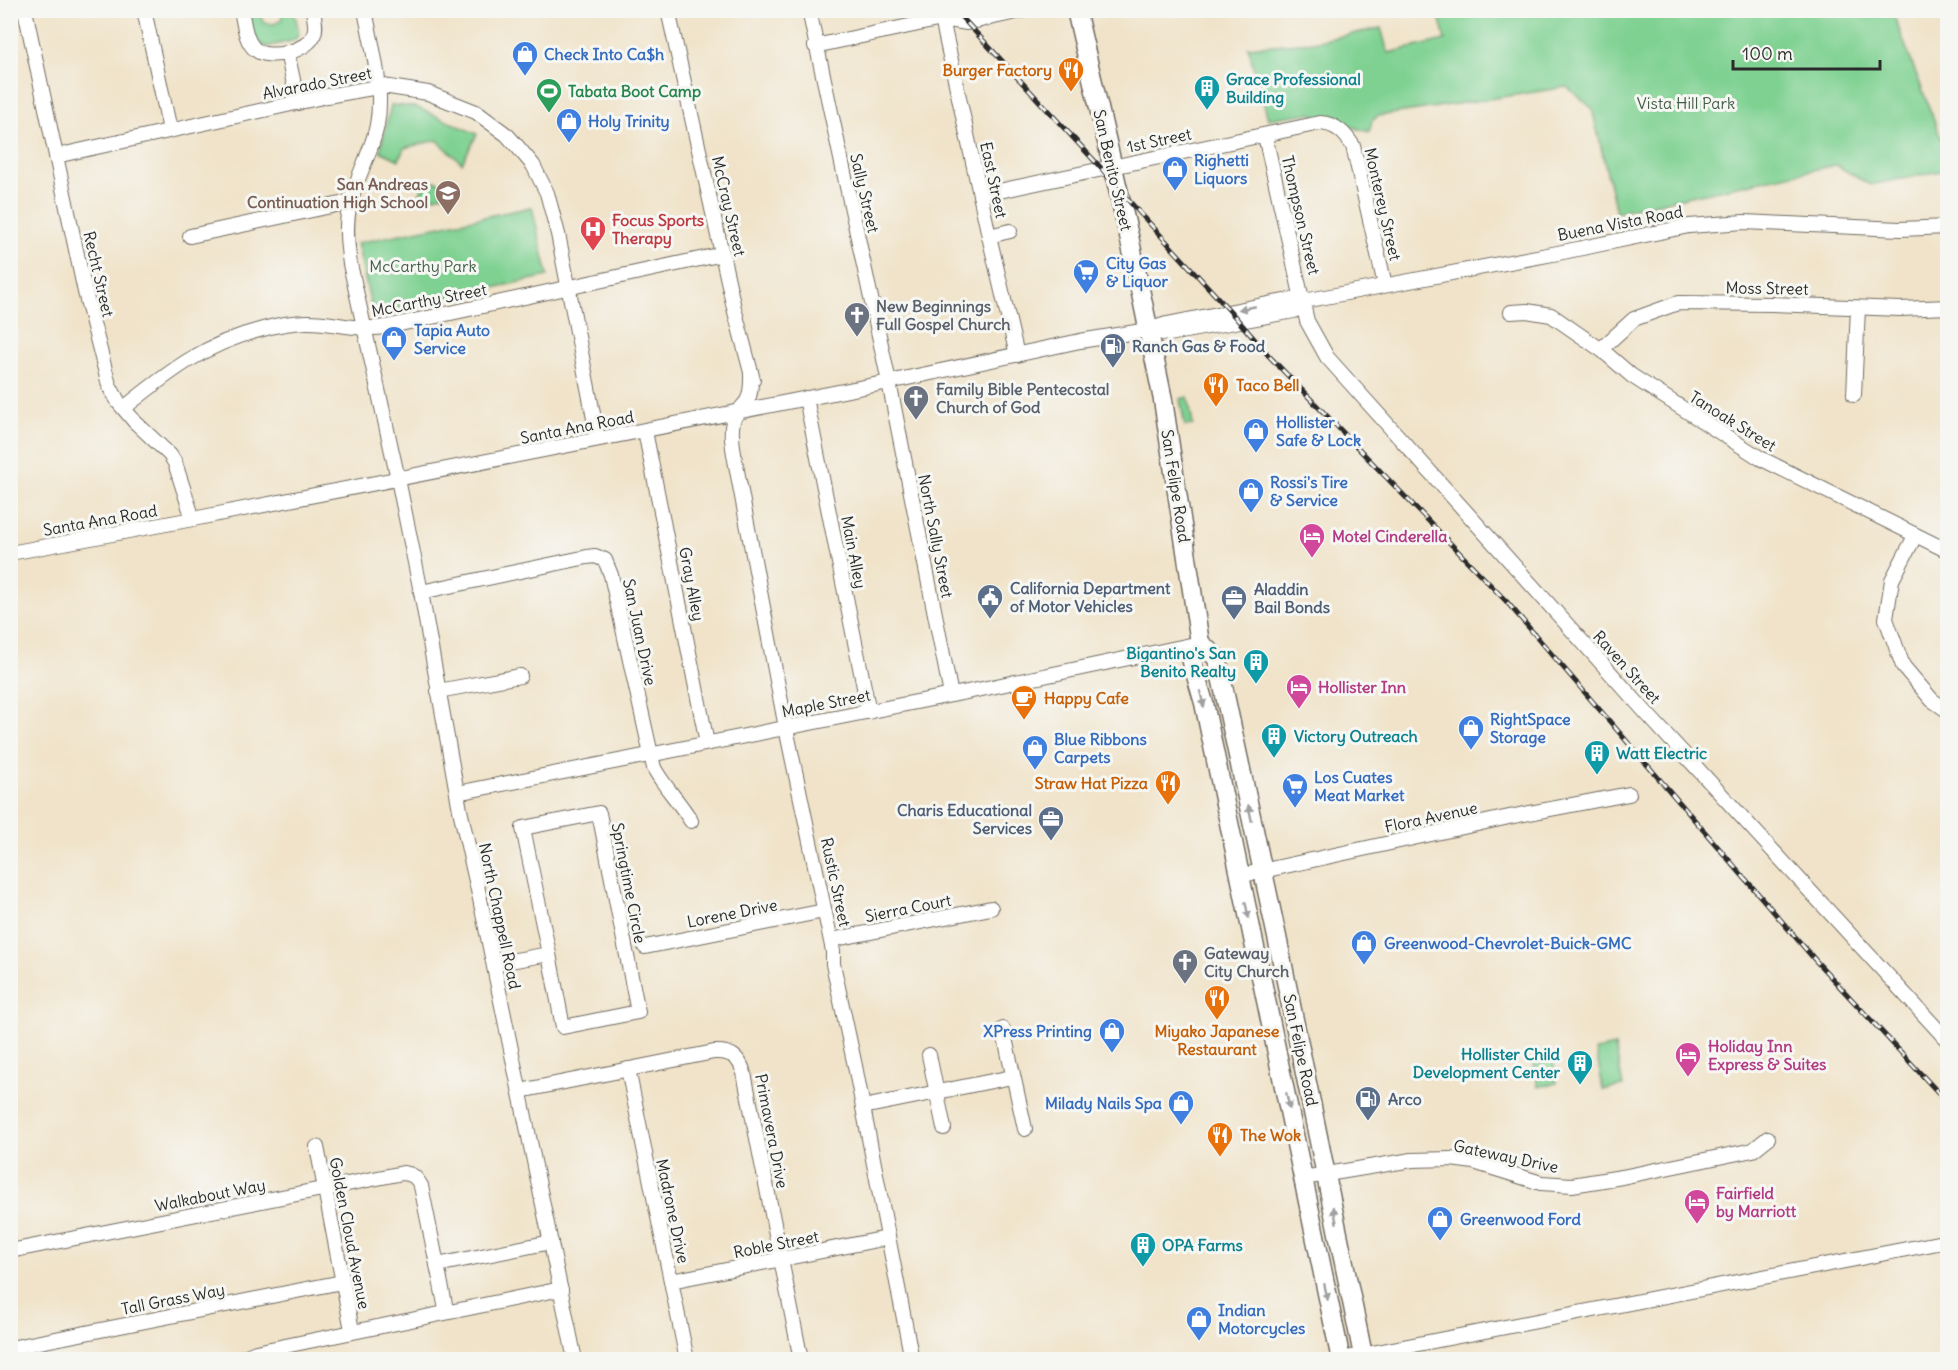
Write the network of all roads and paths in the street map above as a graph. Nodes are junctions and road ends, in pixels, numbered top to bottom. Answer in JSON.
{"nodes":[{"id":1,"x":25,"y":10,"type":"edge"},
{"id":2,"x":144,"y":10,"type":"edge"},
{"id":3,"x":241,"y":10,"type":"edge"},
{"id":4,"x":313,"y":10,"type":"edge"},
{"id":5,"x":364,"y":10,"type":"edge"},
{"id":6,"x":668,"y":10,"type":"edge"},
{"id":7,"x":809,"y":10,"type":"edge"},
{"id":8,"x":1025,"y":10,"type":"edge"},
{"id":9,"x":1076,"y":10,"type":"edge"},
{"id":10,"x":941,"y":15,"type":"edge"},
{"id":11,"x":815,"y":46,"type":"junction"},
{"id":12,"x":287,"y":52,"type":"junction"},
{"id":13,"x":378,"y":87,"type":"junction"},
{"id":14,"x":297,"y":103,"type":"junction"},
{"id":15,"x":170,"y":130,"type":"junction"},
{"id":16,"x":1343,"y":132,"type":"joint"},
{"id":17,"x":1265,"y":136,"type":"junction"},
{"id":18,"x":56,"y":156,"type":"junction"},
{"id":19,"x":1112,"y":167,"type":"junction"},
{"id":20,"x":980,"y":195,"type":"junction"},
{"id":21,"x":350,"y":202,"type":"junction"},
{"id":22,"x":1947,"y":227,"type":"edge"},
{"id":23,"x":1010,"y":231,"type":"dead end"},
{"id":24,"x":190,"y":236,"type":"dead end"},
{"id":25,"x":989,"y":236,"type":"junction"},
{"id":26,"x":723,"y":254,"type":"junction"},
{"id":27,"x":1385,"y":285,"type":"junction"},
{"id":28,"x":568,"y":287,"type":"junction"},
{"id":29,"x":1304,"y":302,"type":"junction"},
{"id":30,"x":1947,"y":307,"type":"edge"},
{"id":31,"x":1858,"y":308,"type":"junction"},
{"id":32,"x":1511,"y":312,"type":"dead end"},
{"id":33,"x":364,"y":329,"type":"junction"},
{"id":34,"x":1148,"y":330,"type":"junction"},
{"id":35,"x":1600,"y":349,"type":"junction"},
{"id":36,"x":1017,"y":355,"type":"junction"},
{"id":37,"x":751,"y":372,"type":"junction"},
{"id":38,"x":889,"y":382,"type":"junction"},
{"id":39,"x":1854,"y":394,"type":"dead end"},
{"id":40,"x":806,"y":398,"type":"junction"},
{"id":41,"x":124,"y":408,"type":"junction"},
{"id":42,"x":760,"y":408,"type":"junction"},
{"id":43,"x":737,"y":412,"type":"junction"},
{"id":44,"x":645,"y":431,"type":"junction"},
{"id":45,"x":598,"y":439,"type":"junction"},
{"id":46,"x":398,"y":479,"type":"junction"},
{"id":47,"x":193,"y":519,"type":"junction"},
{"id":48,"x":1915,"y":536,"type":"junction"},
{"id":49,"x":1947,"y":551,"type":"edge"},
{"id":50,"x":10,"y":553,"type":"edge"},
{"id":51,"x":421,"y":592,"type":"junction"},
{"id":52,"x":1200,"y":643,"type":"junction"},
{"id":53,"x":520,"y":676,"type":"dead end"},
{"id":54,"x":438,"y":691,"type":"junction"},
{"id":55,"x":951,"y":695,"type":"junction"},
{"id":56,"x":1947,"y":711,"type":"edge"},
{"id":57,"x":869,"y":712,"type":"junction"},
{"id":58,"x":786,"y":728,"type":"junction"},
{"id":59,"x":707,"y":743,"type":"junction"},
{"id":60,"x":650,"y":754,"type":"junction"},
{"id":61,"x":457,"y":793,"type":"junction"},
{"id":62,"x":1629,"y":794,"type":"dead end"},
{"id":63,"x":691,"y":820,"type":"dead end"},
{"id":64,"x":1263,"y":870,"type":"junction"},
{"id":65,"x":1239,"y":876,"type":"junction"},
{"id":66,"x":991,"y":908,"type":"dead end"},
{"id":67,"x":824,"y":911,"type":"junction"},
{"id":68,"x":831,"y":940,"type":"junction"},
{"id":69,"x":645,"y":946,"type":"dead end"},
{"id":70,"x":549,"y":954,"type":"junction"},
{"id":71,"x":494,"y":964,"type":"junction"},
{"id":72,"x":1003,"y":1029,"type":"dead end"},
{"id":73,"x":1946,"y":1037,"type":"edge"},
{"id":74,"x":930,"y":1055,"type":"dead end"},
{"id":75,"x":628,"y":1069,"type":"junction"},
{"id":76,"x":1012,"y":1077,"type":"junction"},
{"id":77,"x":520,"y":1091,"type":"junction"},
{"id":78,"x":937,"y":1092,"type":"junction"},
{"id":79,"x":863,"y":1107,"type":"junction"},
{"id":80,"x":944,"y":1128,"type":"dead end"},
{"id":81,"x":1024,"y":1129,"type":"dead end"},
{"id":82,"x":1768,"y":1138,"type":"dead end"},
{"id":83,"x":317,"y":1147,"type":"dead end"},
{"id":84,"x":1327,"y":1175,"type":"junction"},
{"id":85,"x":1303,"y":1178,"type":"junction"},
{"id":86,"x":325,"y":1189,"type":"junction"},
{"id":87,"x":887,"y":1238,"type":"junction"},
{"id":88,"x":1947,"y":1241,"type":"edge"},
{"id":89,"x":551,"y":1242,"type":"junction"},
{"id":90,"x":10,"y":1251,"type":"edge"},
{"id":91,"x":781,"y":1260,"type":"junction"},
{"id":92,"x":437,"y":1265,"type":"junction"},
{"id":93,"x":671,"y":1281,"type":"junction"},
{"id":94,"x":342,"y":1282,"type":"junction"},
{"id":95,"x":561,"y":1289,"type":"junction"},
{"id":96,"x":446,"y":1309,"type":"dead end"},
{"id":97,"x":351,"y":1325,"type":"dead end"},
{"id":98,"x":10,"y":1348,"type":"edge"},
{"id":99,"x":1363,"y":1357,"type":"edge"},
{"id":100,"x":237,"y":1359,"type":"edge"},
{"id":101,"x":575,"y":1359,"type":"edge"},
{"id":102,"x":687,"y":1359,"type":"edge"},
{"id":103,"x":801,"y":1359,"type":"edge"},
{"id":104,"x":912,"y":1359,"type":"edge"},
{"id":105,"x":1341,"y":1359,"type":"edge"}],
"edges":[{"from":1,"to":18,"type":"street","name":"Recht Street"},
{"from":2,"to":15,"type":"street"},
{"from":3,"to":12,"type":"street"},
{"from":4,"to":12,"type":"street"},
{"from":5,"to":13,"type":"street","name":"North Chappell Road"},
{"from":6,"to":26,"type":"street","name":"McCray Street"},
{"from":7,"to":11,"type":"street","name":"Sally Street"},
{"from":8,"to":10,"type":"street"},
{"from":9,"to":19,"type":"main road","name":"San Benito Street"},
{"from":10,"to":11,"type":"street"},
{"from":10,"to":20,"type":"street","name":"East Street"},
{"from":11,"to":38,"type":"street","name":"Sally Street"},
{"from":12,"to":14,"type":"street"},
{"from":13,"to":14,"type":"street","name":"Alvarado Street"},
{"from":13,"to":21,"type":"street","name":"North Chappell Road"},
{"from":13,"to":28,"type":"street","name":"Alvarado Street"},
{"from":14,"to":15,"type":"street","name":"Alvarado Street"},
{"from":15,"to":18,"type":"street","name":"Alvarado Street"},
{"from":16,"to":17,"type":"street","name":"1st Street"},
{"from":16,"to":27,"type":"street","name":"Monterey Street"},
{"from":17,"to":19,"type":"street","name":"1st Street"},
{"from":17,"to":29,"type":"street","name":"Thompson Street"},
{"from":18,"to":41,"type":"street","name":"Recht Street"},
{"from":19,"to":20,"type":"street","name":"1st Street"},
{"from":19,"to":34,"type":"main road","name":"San Benito Street"},
{"from":20,"to":25,"type":"street","name":"East Street"},
{"from":21,"to":24,"type":"street"},
{"from":21,"to":33,"type":"street","name":"North Chappell Road"},
{"from":22,"to":27,"type":"street","name":"Buena Vista Road"},
{"from":23,"to":25,"type":"street"},
{"from":25,"to":36,"type":"street","name":"East Street"},
{"from":26,"to":28,"type":"street","name":"McCarthy Street"},
{"from":26,"to":37,"type":"street","name":"McCray Street"},
{"from":27,"to":29,"type":"street","name":"Buena Vista Road"},
{"from":28,"to":33,"type":"street","name":"McCarthy Street"},
{"from":28,"to":45,"type":"street","name":"Alvarado Street"},
{"from":29,"to":34,"type":"street","name":"Buena Vista Road"},
{"from":29,"to":73,"type":"street","name":"Raven Street"},
{"from":30,"to":31,"type":"street","name":"Moss Street"},
{"from":31,"to":35,"type":"street","name":"Moss Street"},
{"from":31,"to":39,"type":"street"},
{"from":32,"to":35,"type":"street","name":"Tanoak Street"},
{"from":33,"to":41,"type":"street","name":"McCarthy Street"},
{"from":33,"to":46,"type":"street","name":"North Chappell Road"},
{"from":34,"to":36,"type":"street","name":"Santa Ana Road"},
{"from":34,"to":52,"type":"main road","name":"San Felipe Road"},
{"from":35,"to":48,"type":"street","name":"Tanoak Street"},
{"from":36,"to":38,"type":"street","name":"Santa Ana Road"},
{"from":37,"to":42,"type":"street","name":"McCray Street"},
{"from":37,"to":43,"type":"street","name":"Rustic Street"},
{"from":38,"to":40,"type":"street","name":"Santa Ana Road"},
{"from":38,"to":55,"type":"street","name":"North Sally Street"},
{"from":40,"to":42,"type":"street","name":"Santa Ana Road"},
{"from":40,"to":57,"type":"street","name":"Main Alley"},
{"from":41,"to":47,"type":"street","name":"Recht Street"},
{"from":42,"to":43,"type":"street","name":"Santa Ana Road"},
{"from":43,"to":44,"type":"street","name":"Santa Ana Road"},
{"from":43,"to":58,"type":"street","name":"Rustic Street"},
{"from":44,"to":45,"type":"street","name":"Santa Ana Road"},
{"from":44,"to":59,"type":"street","name":"Gray Alley"},
{"from":45,"to":46,"type":"street","name":"Santa Ana Road"},
{"from":46,"to":47,"type":"street","name":"Santa Ana Road"},
{"from":46,"to":51,"type":"street","name":"North Chappell Road"},
{"from":47,"to":50,"type":"street","name":"Santa Ana Road"},
{"from":48,"to":49,"type":"street","name":"Tanoak Street"},
{"from":48,"to":56,"type":"street"},
{"from":51,"to":54,"type":"street","name":"North Chappell Road"},
{"from":51,"to":60,"type":"street","name":"San Juan Drive"},
{"from":52,"to":55,"type":"street","name":"Maple Street"},
{"from":64,"to":52,"type":"main road","name":"San Felipe Road","one_way":true},
{"from":52,"to":65,"type":"main road","name":"San Felipe Road","one_way":true},
{"from":53,"to":54,"type":"street"},
{"from":54,"to":61,"type":"street","name":"North Chappell Road"},
{"from":55,"to":57,"type":"street","name":"Maple Street"},
{"from":57,"to":58,"type":"street","name":"Maple Street"},
{"from":58,"to":59,"type":"street","name":"Maple Street"},
{"from":58,"to":67,"type":"street","name":"Rustic Street"},
{"from":59,"to":60,"type":"street","name":"Maple Street"},
{"from":60,"to":61,"type":"street","name":"Maple Street"},
{"from":60,"to":63,"type":"street"},
{"from":61,"to":71,"type":"street","name":"North Chappell Road"},
{"from":62,"to":64,"type":"street","name":"Flora Avenue"},
{"from":64,"to":65,"type":"street","name":"Flora Avenue"},
{"from":64,"to":84,"type":"main road","name":"San Felipe Road"},
{"from":65,"to":85,"type":"main road","name":"San Felipe Road","one_way":true},
{"from":66,"to":68,"type":"street","name":"Sierra Court"},
{"from":67,"to":68,"type":"street","name":"Rustic Street"},
{"from":67,"to":69,"type":"street","name":"Lorene Drive"},
{"from":68,"to":79,"type":"street","name":"Rustic Street"},
{"from":70,"to":70,"type":"street","name":"Springtime Circle"},
{"from":70,"to":71,"type":"street"},
{"from":71,"to":77,"type":"street","name":"North Chappell Road"},
{"from":72,"to":76,"type":"street"},
{"from":74,"to":78,"type":"street"},
{"from":75,"to":77,"type":"street","name":"Primavera Drive"},
{"from":75,"to":91,"type":"street","name":"Primavera Drive"},
{"from":75,"to":93,"type":"street","name":"Madrone Drive"},
{"from":76,"to":78,"type":"street"},
{"from":76,"to":81,"type":"street"},
{"from":77,"to":89,"type":"street","name":"North Chappell Road"},
{"from":78,"to":79,"type":"street"},
{"from":78,"to":80,"type":"street"},
{"from":79,"to":87,"type":"street","name":"Rustic Street"},
{"from":82,"to":84,"type":"street","name":"Gateway Drive"},
{"from":83,"to":86,"type":"street","name":"Golden Cloud Avenue"},
{"from":84,"to":85,"type":"street","name":"Gateway Drive"},
{"from":99,"to":84,"type":"main road","name":"San Felipe Road","one_way":true},
{"from":85,"to":105,"type":"main road","name":"San Felipe Road","one_way":true},
{"from":86,"to":90,"type":"street","name":"Walkabout Way"},
{"from":86,"to":92,"type":"street","name":"Walkabout Way"},
{"from":86,"to":94,"type":"street","name":"Golden Cloud Avenue"},
{"from":87,"to":91,"type":"street","name":"Roble Street"},
{"from":87,"to":104,"type":"street","name":"Rustic Street"},
{"from":88,"to":99,"type":"street"},
{"from":89,"to":92,"type":"street"},
{"from":89,"to":95,"type":"street","name":"North Chappell Road"},
{"from":91,"to":93,"type":"street","name":"Roble Street"},
{"from":91,"to":103,"type":"street","name":"Primavera Drive"},
{"from":92,"to":96,"type":"street"},
{"from":93,"to":102,"type":"street","name":"Madrone Drive"},
{"from":94,"to":97,"type":"street","name":"Golden Cloud Avenue"},
{"from":94,"to":98,"type":"street","name":"Tall Grass Way"},
{"from":95,"to":100,"type":"street"},
{"from":95,"to":101,"type":"street","name":"North Chappell Road"},
{"from":99,"to":105,"type":"street"}]}
